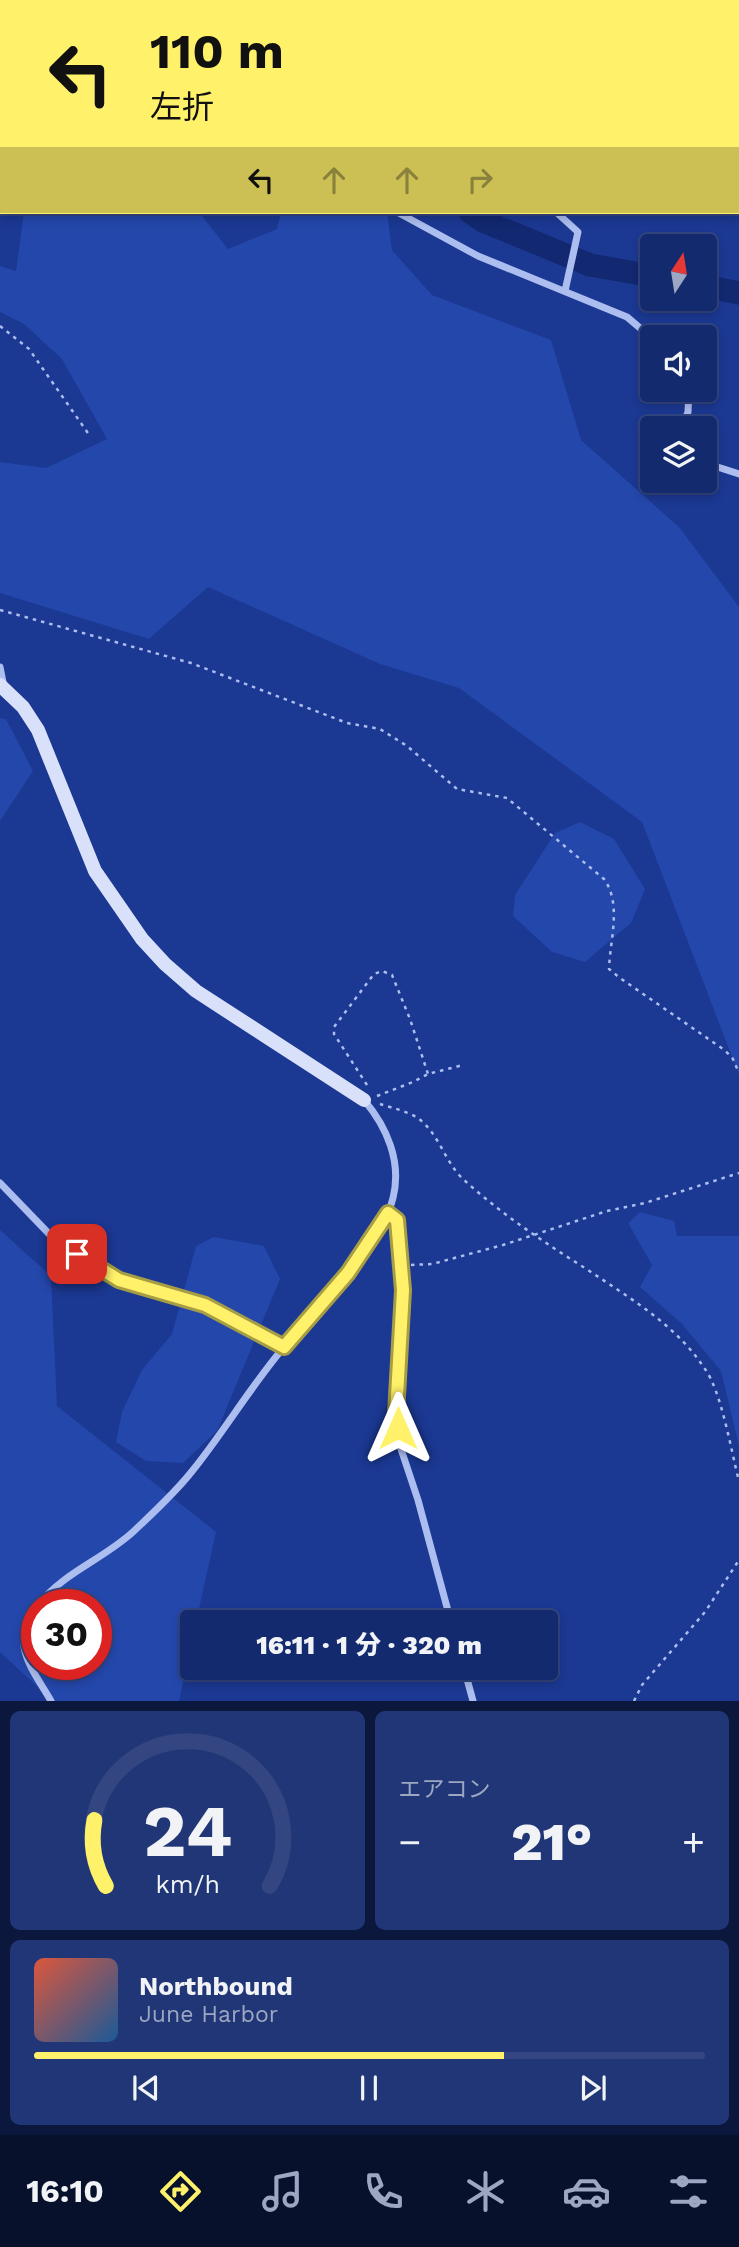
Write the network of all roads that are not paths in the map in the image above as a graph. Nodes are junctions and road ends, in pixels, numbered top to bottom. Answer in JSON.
{"nodes":[{"id":1,"x":401,"y":214,"type":"edge"},
{"id":2,"x":558,"y":214,"type":"edge"},
{"id":3,"x":565,"y":291,"type":"junction"},
{"id":4,"x":640,"y":328,"type":"edge"},
{"id":5,"x":717,"y":467,"type":"edge"},
{"id":6,"x":739,"y":474,"type":"edge"},
{"id":7,"x":0,"y":667,"type":"edge"},
{"id":8,"x":2,"y":686,"type":"edge"},
{"id":9,"x":370,"y":1100,"type":"joint"},
{"id":10,"x":0,"y":1183,"type":"edge"},
{"id":11,"x":388,"y":1213,"type":"junction"},
{"id":12,"x":284,"y":1347,"type":"junction"},
{"id":13,"x":50,"y":1589,"type":"edge"},
{"id":14,"x":448,"y":1610,"type":"edge"},
{"id":15,"x":39,"y":1680,"type":"edge"},
{"id":16,"x":467,"y":1680,"type":"edge"},
{"id":17,"x":51,"y":1701,"type":"edge"},
{"id":18,"x":473,"y":1701,"type":"edge"}],
"edges":[{"from":1,"to":3,"type":"street"},
{"from":2,"to":3,"type":"street"},
{"from":3,"to":4,"type":"street"},
{"from":5,"to":6,"type":"street"},
{"from":7,"to":8,"type":"street"},
{"from":8,"to":9,"type":"street"},
{"from":9,"to":11,"type":"street"},
{"from":10,"to":12,"type":"street"},
{"from":11,"to":12,"type":"street"},
{"from":11,"to":14,"type":"street"},
{"from":12,"to":13,"type":"street"},
{"from":15,"to":17,"type":"street"},
{"from":16,"to":18,"type":"street"}]}
